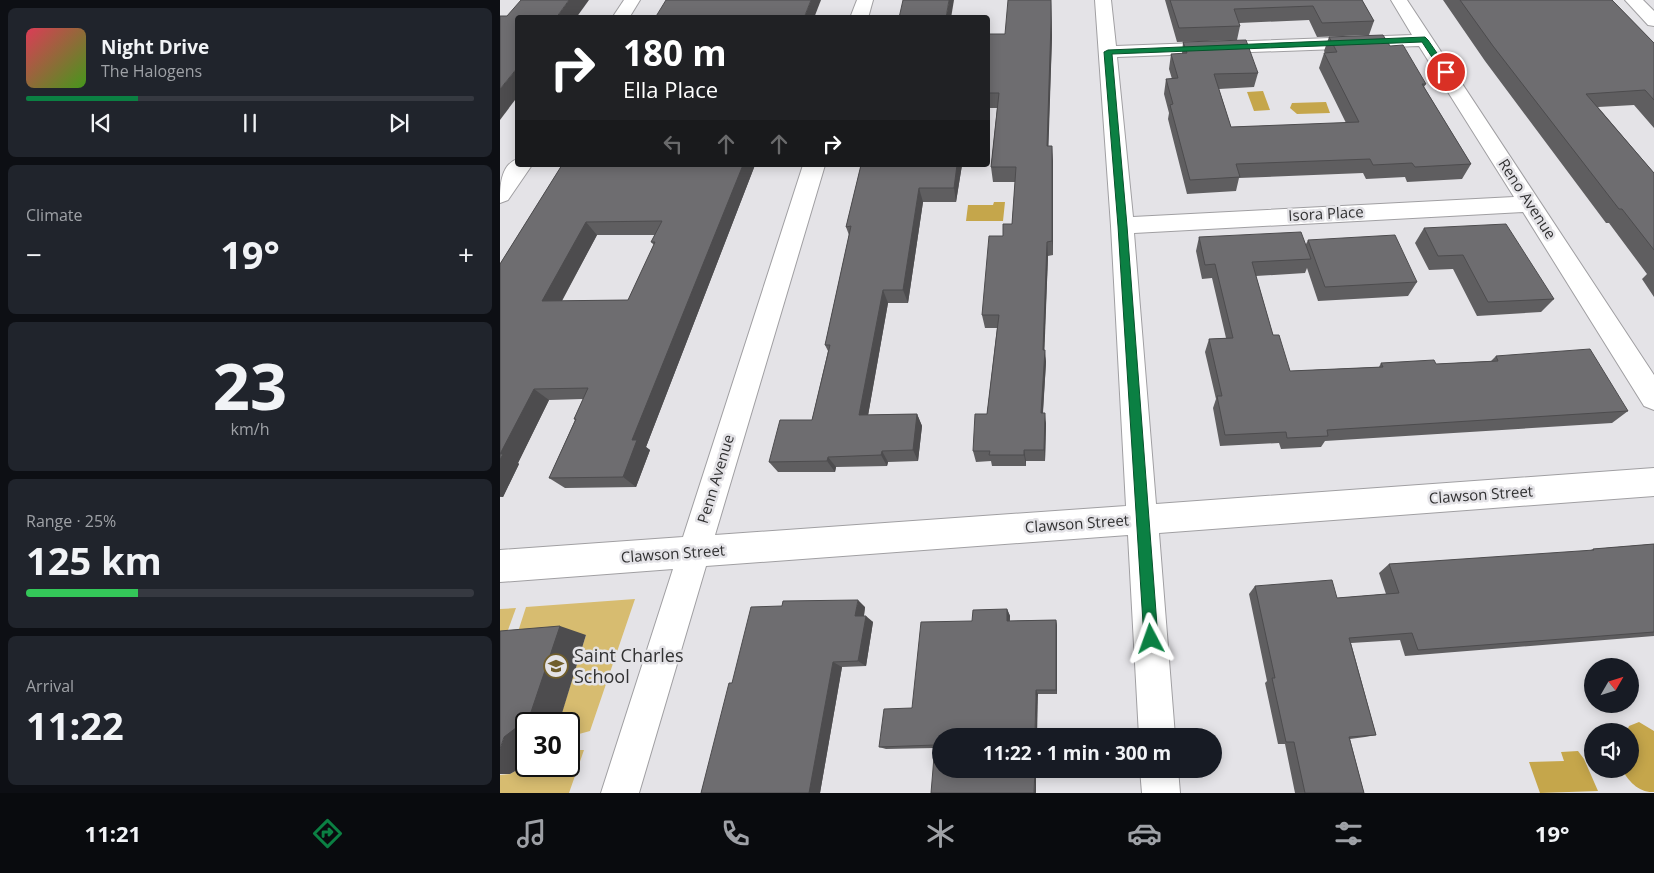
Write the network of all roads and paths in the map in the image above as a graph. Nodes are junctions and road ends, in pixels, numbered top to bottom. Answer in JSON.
{"nodes":[{"id":1,"x":632,"y":0,"type":"edge"},
{"id":2,"x":865,"y":0,"type":"edge"},
{"id":3,"x":1103,"y":0,"type":"edge"},
{"id":4,"x":1399,"y":0,"type":"edge"},
{"id":5,"x":1633,"y":0,"type":"edge"},
{"id":6,"x":622,"y":15,"type":"edge"},
{"id":7,"x":861,"y":15,"type":"edge"},
{"id":8,"x":1654,"y":21,"type":"edge"},
{"id":9,"x":1425,"y":40,"type":"junction"},
{"id":10,"x":1108,"y":52,"type":"junction"},
{"id":11,"x":519,"y":167,"type":"edge"},
{"id":12,"x":813,"y":167,"type":"edge"},
{"id":13,"x":500,"y":195,"type":"edge"},
{"id":14,"x":1529,"y":204,"type":"junction"},
{"id":15,"x":1122,"y":226,"type":"junction"},
{"id":16,"x":1654,"y":398,"type":"edge"},
{"id":17,"x":1654,"y":482,"type":"edge"},
{"id":18,"x":1143,"y":519,"type":"junction"},
{"id":19,"x":694,"y":553,"type":"junction"},
{"id":20,"x":500,"y":566,"type":"edge"},
{"id":21,"x":1156,"y":728,"type":"edge"},
{"id":22,"x":1160,"y":778,"type":"edge"},
{"id":23,"x":620,"y":793,"type":"edge"},
{"id":24,"x":1161,"y":793,"type":"edge"}],
"edges":[{"from":1,"to":6,"type":"street"},
{"from":2,"to":7,"type":"street"},
{"from":3,"to":10,"type":"street"},
{"from":4,"to":9,"type":"street","name":"Reno Avenue"},
{"from":5,"to":8,"type":"street"},
{"from":9,"to":10,"type":"street"},
{"from":9,"to":14,"type":"street","name":"Reno Avenue"},
{"from":10,"to":15,"type":"street"},
{"from":11,"to":13,"type":"street"},
{"from":12,"to":19,"type":"street","name":"Penn Avenue"},
{"from":14,"to":15,"type":"street","name":"Isora Place"},
{"from":14,"to":16,"type":"street","name":"Reno Avenue"},
{"from":15,"to":18,"type":"street"},
{"from":17,"to":18,"type":"street","name":"Clawson Street"},
{"from":18,"to":19,"type":"street","name":"Clawson Street"},
{"from":18,"to":21,"type":"street"},
{"from":19,"to":20,"type":"street","name":"Clawson Street"},
{"from":19,"to":23,"type":"street","name":"Penn Avenue"},
{"from":22,"to":24,"type":"street"}]}
